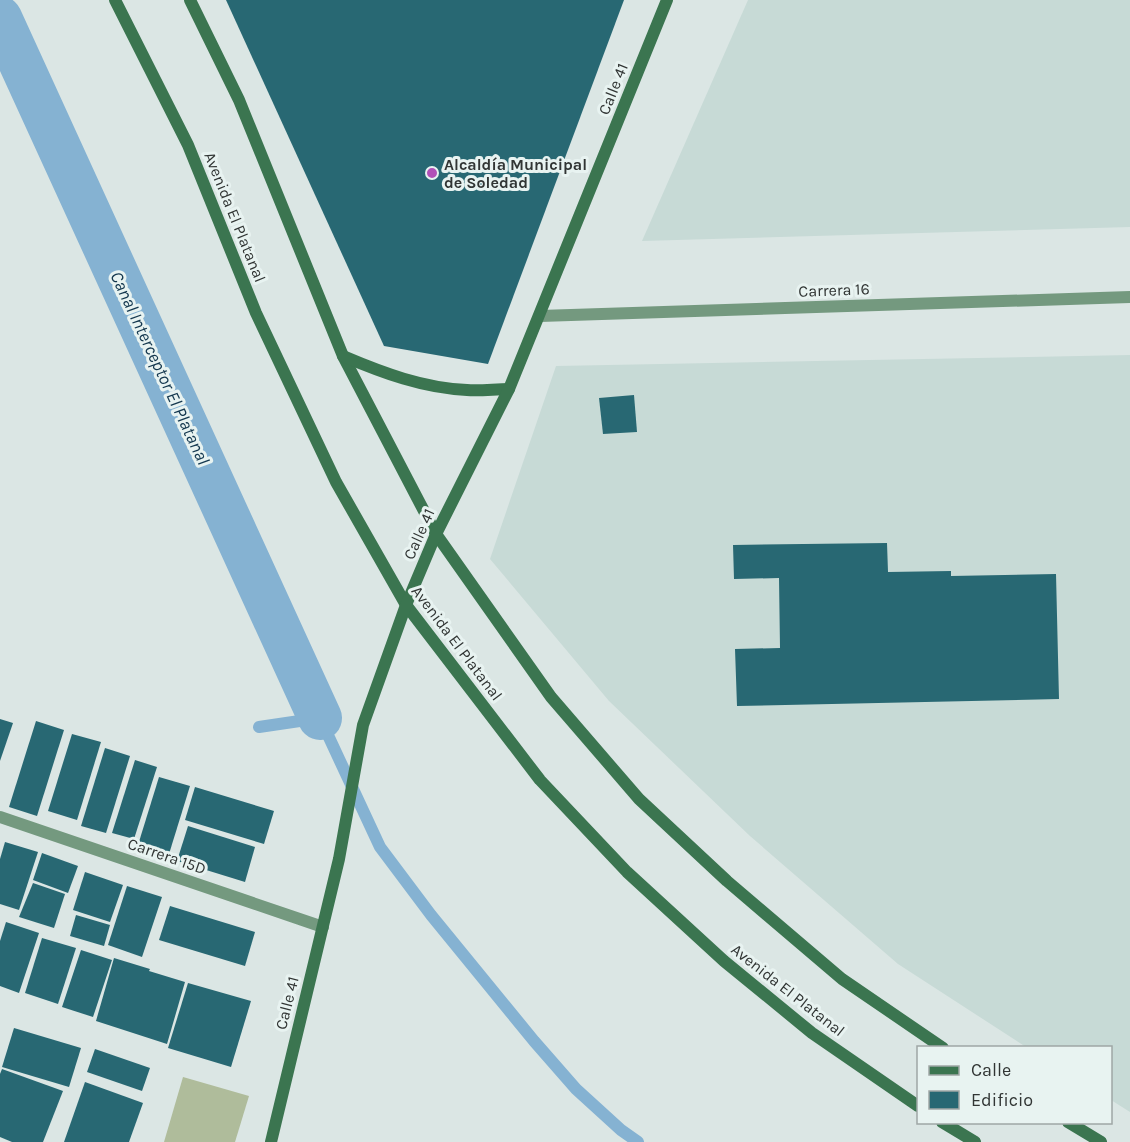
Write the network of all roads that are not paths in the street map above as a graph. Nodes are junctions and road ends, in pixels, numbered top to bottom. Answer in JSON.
{"nodes":[{"id":1,"x":115,"y":0,"type":"edge"},
{"id":2,"x":190,"y":0,"type":"edge"},
{"id":3,"x":667,"y":0,"type":"edge"},
{"id":4,"x":1130,"y":297,"type":"edge"},
{"id":5,"x":540,"y":316,"type":"junction"},
{"id":6,"x":343,"y":356,"type":"junction"},
{"id":7,"x":509,"y":389,"type":"junction"},
{"id":8,"x":436,"y":534,"type":"junction"},
{"id":9,"x":406,"y":605,"type":"junction"},
{"id":10,"x":0,"y":817,"type":"edge"},
{"id":11,"x":323,"y":927,"type":"junction"},
{"id":12,"x":942,"y":1046,"type":"edge"},
{"id":13,"x":917,"y":1105,"type":"edge"},
{"id":14,"x":945,"y":1124,"type":"edge"},
{"id":15,"x":1071,"y":1124,"type":"edge"},
{"id":16,"x":271,"y":1142,"type":"edge"},
{"id":17,"x":975,"y":1142,"type":"edge"},
{"id":18,"x":1101,"y":1142,"type":"edge"}],
"edges":[{"from":1,"to":9,"type":"main road","name":"Avenida El Platanal"},
{"from":2,"to":6,"type":"main road"},
{"from":3,"to":5,"type":"main road","name":"Calle 41"},
{"from":4,"to":5,"type":"street","name":"Carrera 16"},
{"from":5,"to":7,"type":"main road","name":"Calle 41"},
{"from":6,"to":7,"type":"main road"},
{"from":6,"to":8,"type":"main road"},
{"from":7,"to":8,"type":"main road","name":"Calle 41"},
{"from":8,"to":9,"type":"main road","name":"Calle 41"},
{"from":8,"to":12,"type":"main road"},
{"from":9,"to":11,"type":"main road","name":"Calle 41"},
{"from":9,"to":13,"type":"main road","name":"Avenida El Platanal"},
{"from":10,"to":11,"type":"street","name":"Carrera 15D"},
{"from":11,"to":16,"type":"main road","name":"Calle 41"},
{"from":14,"to":17,"type":"main road"},
{"from":15,"to":18,"type":"main road"}]}
